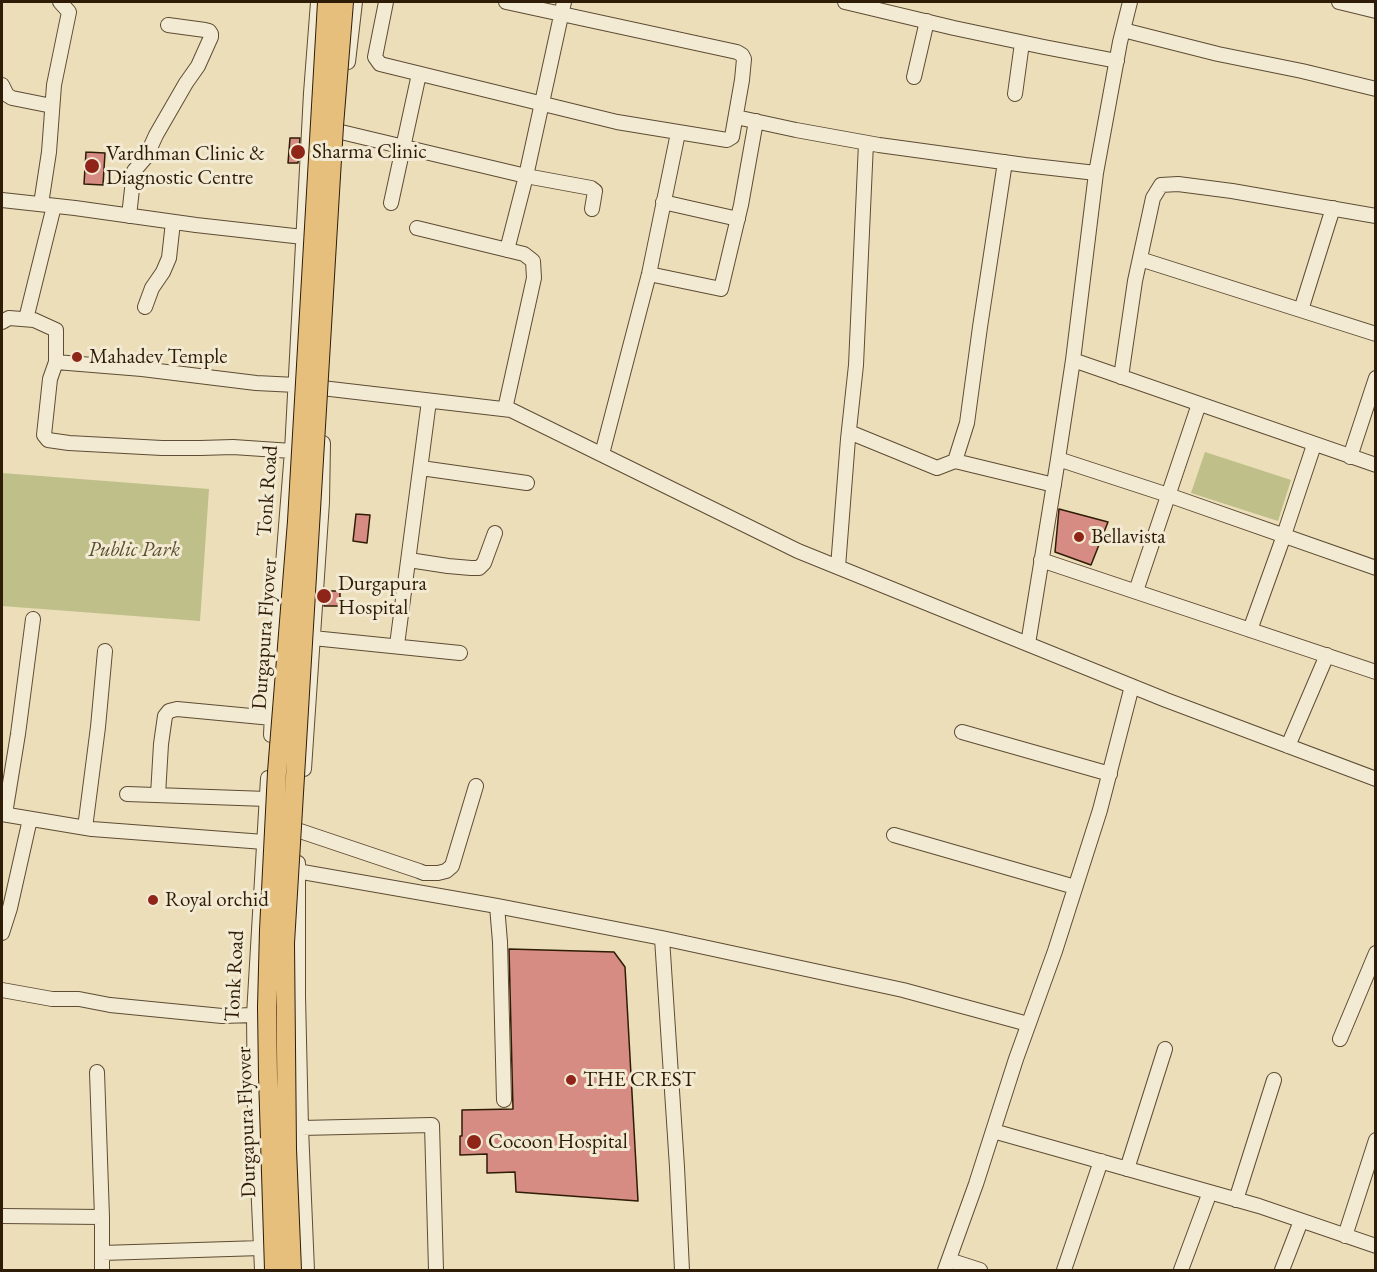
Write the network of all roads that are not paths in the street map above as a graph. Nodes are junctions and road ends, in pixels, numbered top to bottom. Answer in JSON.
{"nodes":[{"id":1,"x":60,"y":2,"type":"edge"},
{"id":2,"x":318,"y":2,"type":"edge"},
{"id":3,"x":327,"y":2,"type":"edge"},
{"id":4,"x":344,"y":2,"type":"edge"},
{"id":5,"x":355,"y":2,"type":"edge"},
{"id":6,"x":386,"y":2,"type":"edge"},
{"id":7,"x":506,"y":2,"type":"edge"},
{"id":8,"x":845,"y":2,"type":"edge"},
{"id":9,"x":1130,"y":2,"type":"edge"},
{"id":10,"x":1339,"y":2,"type":"edge"},
{"id":11,"x":563,"y":8,"type":"edge"},
{"id":12,"x":1376,"y":10,"type":"edge"},
{"id":13,"x":927,"y":21,"type":"junction"},
{"id":14,"x":168,"y":25,"type":"dead end"},
{"id":15,"x":1123,"y":30,"type":"junction"},
{"id":16,"x":1022,"y":43,"type":"junction"},
{"id":17,"x":1117,"y":61,"type":"junction"},
{"id":18,"x":419,"y":74,"type":"junction"},
{"id":19,"x":914,"y":77,"type":"dead end"},
{"id":20,"x":2,"y":85,"type":"edge"},
{"id":21,"x":1376,"y":89,"type":"edge"},
{"id":22,"x":1015,"y":94,"type":"dead end"},
{"id":23,"x":542,"y":105,"type":"junction"},
{"id":24,"x":52,"y":106,"type":"junction"},
{"id":25,"x":736,"y":117,"type":"junction"},
{"id":26,"x":756,"y":122,"type":"junction"},
{"id":27,"x":341,"y":132,"type":"junction"},
{"id":28,"x":678,"y":133,"type":"junction"},
{"id":29,"x":866,"y":143,"type":"junction"},
{"id":30,"x":403,"y":147,"type":"junction"},
{"id":31,"x":1005,"y":162,"type":"junction"},
{"id":32,"x":1096,"y":173,"type":"junction"},
{"id":33,"x":526,"y":176,"type":"junction"},
{"id":34,"x":2,"y":200,"type":"edge"},
{"id":35,"x":663,"y":202,"type":"junction"},
{"id":36,"x":391,"y":203,"type":"dead end"},
{"id":37,"x":47,"y":205,"type":"junction"},
{"id":38,"x":1333,"y":208,"type":"junction"},
{"id":39,"x":592,"y":209,"type":"dead end"},
{"id":40,"x":129,"y":216,"type":"junction"},
{"id":41,"x":1376,"y":216,"type":"edge"},
{"id":42,"x":738,"y":219,"type":"junction"},
{"id":43,"x":173,"y":222,"type":"junction"},
{"id":44,"x":417,"y":228,"type":"dead end"},
{"id":45,"x":303,"y":237,"type":"junction"},
{"id":46,"x":507,"y":250,"type":"junction"},
{"id":47,"x":1140,"y":259,"type":"junction"},
{"id":48,"x":649,"y":274,"type":"junction"},
{"id":49,"x":145,"y":306,"type":"dead end"},
{"id":50,"x":1301,"y":310,"type":"junction"},
{"id":51,"x":26,"y":320,"type":"junction"},
{"id":52,"x":2,"y":322,"type":"edge"},
{"id":53,"x":1376,"y":334,"type":"edge"},
{"id":54,"x":1073,"y":360,"type":"junction"},
{"id":55,"x":56,"y":362,"type":"junction"},
{"id":56,"x":1121,"y":377,"type":"junction"},
{"id":57,"x":1376,"y":378,"type":"edge"},
{"id":58,"x":296,"y":385,"type":"junction"},
{"id":59,"x":325,"y":388,"type":"junction"},
{"id":60,"x":429,"y":401,"type":"junction"},
{"id":61,"x":1199,"y":404,"type":"junction"},
{"id":62,"x":505,"y":409,"type":"junction"},
{"id":63,"x":849,"y":432,"type":"junction"},
{"id":64,"x":1314,"y":445,"type":"junction"},
{"id":65,"x":292,"y":451,"type":"junction"},
{"id":66,"x":602,"y":454,"type":"junction"},
{"id":67,"x":1350,"y":457,"type":"junction"},
{"id":68,"x":1058,"y":459,"type":"junction"},
{"id":69,"x":955,"y":461,"type":"junction"},
{"id":70,"x":1376,"y":465,"type":"edge"},
{"id":71,"x":421,"y":468,"type":"junction"},
{"id":72,"x":527,"y":483,"type":"dead end"},
{"id":73,"x":1054,"y":485,"type":"junction"},
{"id":74,"x":1168,"y":495,"type":"junction"},
{"id":75,"x":495,"y":533,"type":"dead end"},
{"id":76,"x":1284,"y":536,"type":"junction"},
{"id":77,"x":409,"y":560,"type":"junction"},
{"id":78,"x":1041,"y":560,"type":"junction"},
{"id":79,"x":838,"y":567,"type":"junction"},
{"id":80,"x":1376,"y":568,"type":"edge"},
{"id":81,"x":1136,"y":591,"type":"junction"},
{"id":82,"x":33,"y":620,"type":"dead end"},
{"id":83,"x":1250,"y":630,"type":"junction"},
{"id":84,"x":313,"y":638,"type":"junction"},
{"id":85,"x":1028,"y":644,"type":"junction"},
{"id":86,"x":398,"y":645,"type":"junction"},
{"id":87,"x":105,"y":651,"type":"dead end"},
{"id":88,"x":460,"y":653,"type":"dead end"},
{"id":89,"x":1327,"y":655,"type":"junction"},
{"id":90,"x":1376,"y":672,"type":"edge"},
{"id":91,"x":1132,"y":686,"type":"junction"},
{"id":92,"x":272,"y":718,"type":"junction"},
{"id":93,"x":962,"y":732,"type":"dead end"},
{"id":94,"x":1288,"y":746,"type":"junction"},
{"id":95,"x":1110,"y":774,"type":"junction"},
{"id":96,"x":1376,"y":779,"type":"edge"},
{"id":97,"x":476,"y":786,"type":"dead end"},
{"id":98,"x":127,"y":794,"type":"dead end"},
{"id":99,"x":158,"y":795,"type":"junction"},
{"id":100,"x":267,"y":799,"type":"junction"},
{"id":101,"x":3,"y":814,"type":"edge"},
{"id":102,"x":30,"y":819,"type":"junction"},
{"id":103,"x":85,"y":828,"type":"junction"},
{"id":104,"x":300,"y":831,"type":"junction"},
{"id":105,"x":894,"y":835,"type":"dead end"},
{"id":106,"x":264,"y":842,"type":"junction"},
{"id":107,"x":262,"y":867,"type":"junction"},
{"id":108,"x":298,"y":871,"type":"junction"},
{"id":109,"x":1075,"y":887,"type":"junction"},
{"id":110,"x":497,"y":906,"type":"junction"},
{"id":111,"x":2,"y":933,"type":"edge"},
{"id":112,"x":662,"y":938,"type":"junction"},
{"id":113,"x":1376,"y":953,"type":"edge"},
{"id":114,"x":2,"y":990,"type":"edge"},
{"id":115,"x":254,"y":1015,"type":"junction"},
{"id":116,"x":1028,"y":1024,"type":"junction"},
{"id":117,"x":1340,"y":1040,"type":"dead end"},
{"id":118,"x":1165,"y":1049,"type":"dead end"},
{"id":119,"x":97,"y":1072,"type":"dead end"},
{"id":120,"x":1274,"y":1080,"type":"dead end"},
{"id":121,"x":504,"y":1100,"type":"dead end"},
{"id":122,"x":301,"y":1128,"type":"junction"},
{"id":123,"x":993,"y":1131,"type":"junction"},
{"id":124,"x":1376,"y":1140,"type":"edge"},
{"id":125,"x":1101,"y":1161,"type":"junction"},
{"id":126,"x":1127,"y":1169,"type":"junction"},
{"id":127,"x":1210,"y":1192,"type":"junction"},
{"id":128,"x":1236,"y":1200,"type":"junction"},
{"id":129,"x":2,"y":1216,"type":"edge"},
{"id":130,"x":102,"y":1217,"type":"junction"},
{"id":131,"x":1301,"y":1221,"type":"junction"},
{"id":132,"x":1345,"y":1236,"type":"junction"},
{"id":133,"x":1376,"y":1246,"type":"edge"},
{"id":134,"x":261,"y":1248,"type":"junction"},
{"id":135,"x":102,"y":1253,"type":"junction"},
{"id":136,"x":947,"y":1265,"type":"edge"},
{"id":137,"x":102,"y":1270,"type":"edge"},
{"id":138,"x":262,"y":1270,"type":"edge"},
{"id":139,"x":274,"y":1270,"type":"edge"},
{"id":140,"x":292,"y":1270,"type":"edge"},
{"id":141,"x":307,"y":1270,"type":"edge"},
{"id":142,"x":436,"y":1270,"type":"edge"},
{"id":143,"x":682,"y":1270,"type":"edge"},
{"id":144,"x":980,"y":1270,"type":"edge"},
{"id":145,"x":1064,"y":1270,"type":"edge"},
{"id":146,"x":1181,"y":1270,"type":"edge"},
{"id":147,"x":1282,"y":1270,"type":"edge"}],
"edges":[{"from":1,"to":24,"type":"street"},
{"from":2,"to":45,"type":"street","name":"Tonk Road"},
{"from":3,"to":139,"type":"main road","name":"Durgapura Flyover","bridge":true},
{"from":4,"to":140,"type":"main road","name":"Durgapura Flyover","bridge":true},
{"from":5,"to":27,"type":"street"},
{"from":6,"to":18,"type":"street"},
{"from":7,"to":11,"type":"street"},
{"from":8,"to":13,"type":"street"},
{"from":9,"to":15,"type":"street"},
{"from":10,"to":12,"type":"street"},
{"from":11,"to":23,"type":"street"},
{"from":11,"to":25,"type":"street"},
{"from":13,"to":16,"type":"street"},
{"from":13,"to":19,"type":"street"},
{"from":14,"to":40,"type":"street"},
{"from":15,"to":17,"type":"street"},
{"from":15,"to":21,"type":"street"},
{"from":16,"to":17,"type":"street"},
{"from":16,"to":22,"type":"street"},
{"from":17,"to":32,"type":"street"},
{"from":18,"to":23,"type":"street"},
{"from":18,"to":30,"type":"street"},
{"from":20,"to":24,"type":"street"},
{"from":23,"to":28,"type":"street"},
{"from":23,"to":33,"type":"street"},
{"from":24,"to":37,"type":"street"},
{"from":25,"to":26,"type":"street"},
{"from":25,"to":28,"type":"street"},
{"from":26,"to":29,"type":"street"},
{"from":26,"to":42,"type":"street"},
{"from":27,"to":30,"type":"street"},
{"from":27,"to":59,"type":"street"},
{"from":28,"to":35,"type":"street"},
{"from":29,"to":31,"type":"street"},
{"from":29,"to":63,"type":"street"},
{"from":30,"to":33,"type":"street"},
{"from":30,"to":36,"type":"street"},
{"from":31,"to":32,"type":"street"},
{"from":31,"to":69,"type":"street"},
{"from":32,"to":54,"type":"street"},
{"from":33,"to":39,"type":"street"},
{"from":33,"to":46,"type":"street"},
{"from":34,"to":37,"type":"street"},
{"from":35,"to":42,"type":"street"},
{"from":35,"to":48,"type":"street"},
{"from":37,"to":40,"type":"street"},
{"from":37,"to":51,"type":"street"},
{"from":38,"to":41,"type":"street"},
{"from":38,"to":47,"type":"street"},
{"from":38,"to":50,"type":"street"},
{"from":40,"to":43,"type":"street"},
{"from":42,"to":48,"type":"street"},
{"from":43,"to":45,"type":"street"},
{"from":43,"to":49,"type":"street"},
{"from":44,"to":46,"type":"street"},
{"from":45,"to":58,"type":"street","name":"Tonk Road"},
{"from":46,"to":62,"type":"street"},
{"from":47,"to":50,"type":"street"},
{"from":47,"to":56,"type":"street"},
{"from":48,"to":66,"type":"street"},
{"from":50,"to":53,"type":"street"},
{"from":51,"to":52,"type":"street"},
{"from":51,"to":55,"type":"street"},
{"from":54,"to":56,"type":"street"},
{"from":54,"to":68,"type":"street"},
{"from":55,"to":58,"type":"street"},
{"from":55,"to":65,"type":"street"},
{"from":56,"to":61,"type":"street"},
{"from":57,"to":67,"type":"street"},
{"from":58,"to":59,"type":"street"},
{"from":58,"to":65,"type":"street","name":"Tonk Road"},
{"from":59,"to":60,"type":"street"},
{"from":59,"to":84,"type":"street"},
{"from":60,"to":62,"type":"street"},
{"from":60,"to":71,"type":"street"},
{"from":61,"to":64,"type":"street"},
{"from":61,"to":74,"type":"street"},
{"from":62,"to":66,"type":"street"},
{"from":63,"to":69,"type":"street"},
{"from":63,"to":79,"type":"street"},
{"from":64,"to":67,"type":"street"},
{"from":64,"to":76,"type":"street"},
{"from":65,"to":92,"type":"street","name":"Tonk Road"},
{"from":66,"to":79,"type":"street"},
{"from":67,"to":70,"type":"street"},
{"from":68,"to":73,"type":"street"},
{"from":68,"to":74,"type":"street"},
{"from":69,"to":73,"type":"street"},
{"from":71,"to":72,"type":"street"},
{"from":71,"to":77,"type":"street"},
{"from":73,"to":78,"type":"street"},
{"from":74,"to":76,"type":"street"},
{"from":74,"to":81,"type":"street"},
{"from":75,"to":77,"type":"street"},
{"from":76,"to":80,"type":"street"},
{"from":76,"to":83,"type":"street"},
{"from":77,"to":86,"type":"street"},
{"from":78,"to":81,"type":"street"},
{"from":78,"to":85,"type":"street"},
{"from":79,"to":85,"type":"street"},
{"from":81,"to":83,"type":"street"},
{"from":82,"to":101,"type":"street"},
{"from":83,"to":89,"type":"street"},
{"from":84,"to":86,"type":"street"},
{"from":84,"to":104,"type":"street"},
{"from":85,"to":91,"type":"street"},
{"from":86,"to":88,"type":"street"},
{"from":87,"to":103,"type":"street"},
{"from":89,"to":90,"type":"street"},
{"from":89,"to":94,"type":"street"},
{"from":91,"to":94,"type":"street"},
{"from":91,"to":95,"type":"street"},
{"from":92,"to":99,"type":"street"},
{"from":92,"to":100,"type":"street","name":"Tonk Road"},
{"from":93,"to":95,"type":"street"},
{"from":94,"to":96,"type":"street"},
{"from":95,"to":109,"type":"street"},
{"from":97,"to":104,"type":"street"},
{"from":98,"to":99,"type":"street"},
{"from":99,"to":100,"type":"street"},
{"from":100,"to":106,"type":"street","name":"Tonk Road"},
{"from":101,"to":102,"type":"street"},
{"from":102,"to":103,"type":"street"},
{"from":102,"to":111,"type":"street"},
{"from":103,"to":106,"type":"street"},
{"from":104,"to":108,"type":"street"},
{"from":105,"to":109,"type":"street"},
{"from":106,"to":107,"type":"street","name":"Tonk Road"},
{"from":107,"to":108,"type":"street"},
{"from":107,"to":115,"type":"street","name":"Tonk Road"},
{"from":108,"to":110,"type":"street"},
{"from":108,"to":122,"type":"street"},
{"from":109,"to":116,"type":"street"},
{"from":110,"to":112,"type":"street"},
{"from":110,"to":121,"type":"street"},
{"from":112,"to":116,"type":"street"},
{"from":112,"to":143,"type":"street"},
{"from":113,"to":117,"type":"street"},
{"from":114,"to":115,"type":"street"},
{"from":115,"to":134,"type":"street","name":"Tonk Road"},
{"from":116,"to":123,"type":"street"},
{"from":118,"to":126,"type":"street"},
{"from":119,"to":130,"type":"street"},
{"from":120,"to":128,"type":"street"},
{"from":122,"to":141,"type":"street"},
{"from":122,"to":142,"type":"street"},
{"from":123,"to":125,"type":"street"},
{"from":123,"to":136,"type":"street"},
{"from":124,"to":132,"type":"street"},
{"from":125,"to":126,"type":"street"},
{"from":125,"to":145,"type":"street"},
{"from":126,"to":127,"type":"street"},
{"from":127,"to":128,"type":"street"},
{"from":127,"to":146,"type":"street"},
{"from":128,"to":131,"type":"street"},
{"from":129,"to":130,"type":"street"},
{"from":130,"to":135,"type":"street"},
{"from":131,"to":132,"type":"street"},
{"from":131,"to":147,"type":"street"},
{"from":132,"to":133,"type":"street"},
{"from":134,"to":135,"type":"street"},
{"from":134,"to":138,"type":"street","name":"Tonk Road"},
{"from":135,"to":137,"type":"street"},
{"from":136,"to":144,"type":"street"}]}
